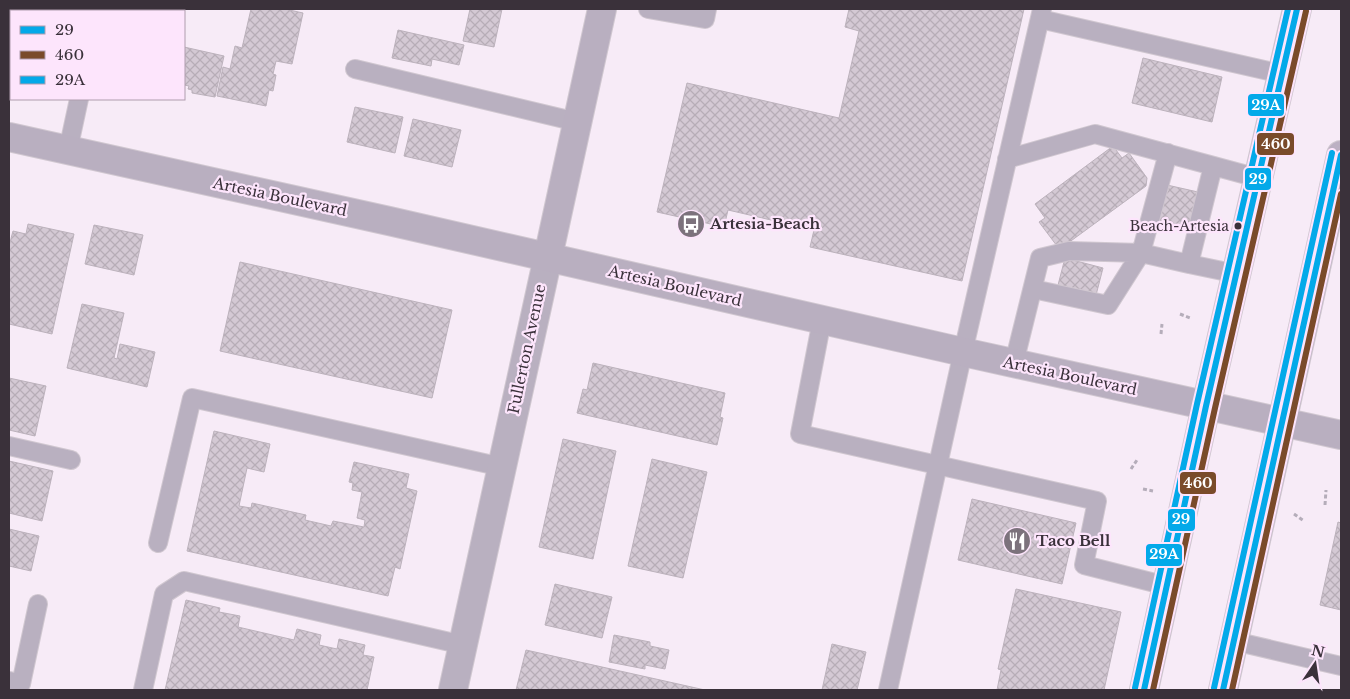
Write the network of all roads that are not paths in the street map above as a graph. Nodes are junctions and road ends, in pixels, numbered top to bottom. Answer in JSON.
{"nodes":[{"id":1,"x":602,"y":9,"type":"edge"},
{"id":2,"x":648,"y":9,"type":"edge"},
{"id":3,"x":707,"y":9,"type":"edge"},
{"id":4,"x":1297,"y":9,"type":"edge"},
{"id":5,"x":1041,"y":14,"type":"edge"},
{"id":6,"x":355,"y":69,"type":"dead end"},
{"id":7,"x":1282,"y":74,"type":"junction"},
{"id":8,"x":80,"y":100,"type":"edge"},
{"id":9,"x":577,"y":122,"type":"junction"},
{"id":10,"x":9,"y":137,"type":"edge"},
{"id":11,"x":68,"y":150,"type":"junction"},
{"id":12,"x":1168,"y":153,"type":"junction"},
{"id":13,"x":1341,"y":156,"type":"edge"},
{"id":14,"x":1007,"y":159,"type":"junction"},
{"id":15,"x":1213,"y":166,"type":"junction"},
{"id":16,"x":1258,"y":178,"type":"junction"},
{"id":17,"x":1337,"y":191,"type":"edge"},
{"id":18,"x":1141,"y":253,"type":"junction"},
{"id":19,"x":548,"y":257,"type":"junction"},
{"id":20,"x":1189,"y":264,"type":"junction"},
{"id":21,"x":1237,"y":274,"type":"junction"},
{"id":22,"x":1033,"y":289,"type":"junction"},
{"id":23,"x":822,"y":320,"type":"junction"},
{"id":24,"x":963,"y":352,"type":"junction"},
{"id":25,"x":1014,"y":363,"type":"junction"},
{"id":26,"x":1206,"y":406,"type":"junction"},
{"id":27,"x":1282,"y":422,"type":"junction"},
{"id":28,"x":1341,"y":435,"type":"edge"},
{"id":29,"x":9,"y":446,"type":"edge"},
{"id":30,"x":70,"y":460,"type":"dead end"},
{"id":31,"x":938,"y":464,"type":"junction"},
{"id":32,"x":502,"y":467,"type":"junction"},
{"id":33,"x":158,"y":543,"type":"dead end"},
{"id":34,"x":1167,"y":586,"type":"junction"},
{"id":35,"x":38,"y":604,"type":"dead end"},
{"id":36,"x":1234,"y":641,"type":"junction"},
{"id":37,"x":463,"y":645,"type":"junction"},
{"id":38,"x":1341,"y":666,"type":"edge"},
{"id":39,"x":9,"y":681,"type":"edge"},
{"id":40,"x":143,"y":690,"type":"edge"},
{"id":41,"x":453,"y":690,"type":"edge"},
{"id":42,"x":888,"y":690,"type":"edge"},
{"id":43,"x":1144,"y":690,"type":"edge"},
{"id":44,"x":1223,"y":690,"type":"edge"}],
"edges":[{"from":1,"to":9,"type":"main road","name":"Fullerton Avenue"},
{"from":2,"to":3,"type":"lane"},
{"from":4,"to":7,"type":"main road"},
{"from":5,"to":7,"type":"lane"},
{"from":5,"to":14,"type":"lane"},
{"from":6,"to":9,"type":"lane"},
{"from":7,"to":16,"type":"main road"},
{"from":8,"to":11,"type":"lane"},
{"from":9,"to":19,"type":"main road","name":"Fullerton Avenue"},
{"from":10,"to":11,"type":"main road","name":"Artesia Boulevard"},
{"from":11,"to":19,"type":"main road","name":"Artesia Boulevard"},
{"from":12,"to":14,"type":"lane"},
{"from":12,"to":15,"type":"lane"},
{"from":12,"to":18,"type":"lane"},
{"from":13,"to":17,"type":"main road"},
{"from":14,"to":24,"type":"lane"},
{"from":15,"to":16,"type":"lane"},
{"from":15,"to":20,"type":"lane"},
{"from":16,"to":21,"type":"main road"},
{"from":17,"to":27,"type":"main road"},
{"from":18,"to":20,"type":"lane"},
{"from":18,"to":22,"type":"lane"},
{"from":18,"to":22,"type":"lane"},
{"from":19,"to":23,"type":"main road","name":"Artesia Boulevard"},
{"from":19,"to":32,"type":"street","name":"Fullerton Avenue"},
{"from":20,"to":21,"type":"lane"},
{"from":21,"to":26,"type":"main road"},
{"from":22,"to":25,"type":"lane"},
{"from":23,"to":24,"type":"main road","name":"Artesia Boulevard"},
{"from":23,"to":31,"type":"lane"},
{"from":24,"to":25,"type":"main road","name":"Artesia Boulevard"},
{"from":24,"to":31,"type":"lane"},
{"from":25,"to":26,"type":"main road","name":"Artesia Boulevard"},
{"from":26,"to":27,"type":"main road","name":"Artesia Boulevard"},
{"from":26,"to":34,"type":"main road"},
{"from":27,"to":28,"type":"main road","name":"Artesia Boulevard"},
{"from":27,"to":36,"type":"main road"},
{"from":29,"to":30,"type":"lane"},
{"from":31,"to":34,"type":"lane"},
{"from":31,"to":42,"type":"lane"},
{"from":32,"to":33,"type":"lane"},
{"from":32,"to":37,"type":"street","name":"Fullerton Avenue"},
{"from":34,"to":43,"type":"main road"},
{"from":35,"to":39,"type":"lane"},
{"from":36,"to":38,"type":"lane"},
{"from":36,"to":44,"type":"main road"},
{"from":37,"to":40,"type":"lane"},
{"from":37,"to":41,"type":"street","name":"Fullerton Avenue"}]}
